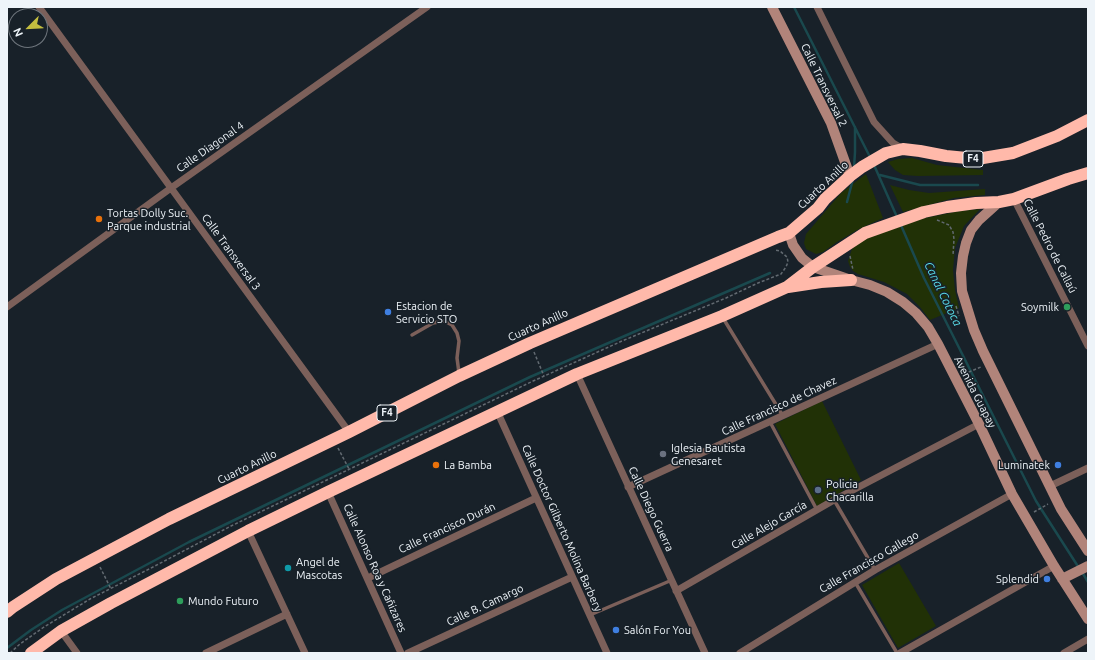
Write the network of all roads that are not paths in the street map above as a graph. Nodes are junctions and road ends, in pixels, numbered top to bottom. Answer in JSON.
{"nodes":[{"id":1,"x":39,"y":7,"type":"edge"},
{"id":2,"x":426,"y":7,"type":"edge"},
{"id":3,"x":772,"y":7,"type":"edge"},
{"id":4,"x":817,"y":7,"type":"edge"},
{"id":5,"x":1088,"y":120,"type":"edge"},
{"id":6,"x":1088,"y":129,"type":"edge"},
{"id":7,"x":1057,"y":136,"type":"junction"},
{"id":8,"x":903,"y":149,"type":"junction"},
{"id":9,"x":1088,"y":169,"type":"edge"},
{"id":10,"x":1088,"y":173,"type":"edge"},
{"id":11,"x":850,"y":176,"type":"junction"},
{"id":12,"x":1068,"y":179,"type":"junction"},
{"id":13,"x":171,"y":188,"type":"junction"},
{"id":14,"x":1014,"y":199,"type":"junction"},
{"id":15,"x":999,"y":202,"type":"junction"},
{"id":16,"x":790,"y":233,"type":"junction"},
{"id":17,"x":813,"y":267,"type":"junction"},
{"id":18,"x":851,"y":280,"type":"junction"},
{"id":19,"x":787,"y":287,"type":"junction"},
{"id":20,"x":7,"y":307,"type":"edge"},
{"id":21,"x":722,"y":316,"type":"junction"},
{"id":22,"x":412,"y":334,"type":"dead end"},
{"id":23,"x":938,"y":344,"type":"junction"},
{"id":24,"x":1088,"y":346,"type":"edge"},
{"id":25,"x":577,"y":374,"type":"junction"},
{"id":26,"x":459,"y":376,"type":"junction"},
{"id":27,"x":497,"y":411,"type":"junction"},
{"id":28,"x":783,"y":416,"type":"junction"},
{"id":29,"x":770,"y":422,"type":"junction"},
{"id":30,"x":978,"y":424,"type":"junction"},
{"id":31,"x":349,"y":432,"type":"junction"},
{"id":32,"x":1088,"y":468,"type":"edge"},
{"id":33,"x":1050,"y":486,"type":"junction"},
{"id":34,"x":628,"y":487,"type":"junction"},
{"id":35,"x":328,"y":492,"type":"junction"},
{"id":36,"x":1012,"y":494,"type":"junction"},
{"id":37,"x":536,"y":498,"type":"junction"},
{"id":38,"x":834,"y":500,"type":"junction"},
{"id":39,"x":817,"y":510,"type":"junction"},
{"id":40,"x":248,"y":531,"type":"junction"},
{"id":41,"x":1088,"y":551,"type":"edge"},
{"id":42,"x":1054,"y":566,"type":"junction"},
{"id":43,"x":1087,"y":566,"type":"edge"},
{"id":44,"x":875,"y":570,"type":"junction"},
{"id":45,"x":572,"y":576,"type":"junction"},
{"id":46,"x":1067,"y":577,"type":"junction"},
{"id":47,"x":368,"y":578,"type":"junction"},
{"id":48,"x":672,"y":580,"type":"junction"},
{"id":49,"x":855,"y":582,"type":"junction"},
{"id":50,"x":676,"y":591,"type":"junction"},
{"id":51,"x":7,"y":612,"type":"edge"},
{"id":52,"x":287,"y":614,"type":"junction"},
{"id":53,"x":590,"y":615,"type":"junction"},
{"id":54,"x":1088,"y":619,"type":"edge"},
{"id":55,"x":61,"y":632,"type":"junction"},
{"id":56,"x":1088,"y":639,"type":"edge"},
{"id":57,"x":31,"y":653,"type":"edge"},
{"id":58,"x":77,"y":653,"type":"edge"},
{"id":59,"x":206,"y":653,"type":"edge"},
{"id":60,"x":305,"y":653,"type":"edge"},
{"id":61,"x":402,"y":653,"type":"edge"},
{"id":62,"x":408,"y":653,"type":"edge"},
{"id":63,"x":607,"y":653,"type":"edge"},
{"id":64,"x":705,"y":653,"type":"edge"},
{"id":65,"x":740,"y":653,"type":"edge"},
{"id":66,"x":899,"y":653,"type":"edge"},
{"id":67,"x":1064,"y":653,"type":"edge"}],
"edges":[{"from":1,"to":13,"type":"street","name":"Calle Transversal 3"},
{"from":2,"to":13,"type":"street","name":"Calle Diagonal 4"},
{"from":3,"to":11,"type":"main road","name":"Calle Transversal 2"},
{"from":4,"to":8,"type":"street"},
{"from":5,"to":7,"type":"highway","name":"Cuarto Anillo","number":"F4"},
{"from":6,"to":7,"type":"highway"},
{"from":7,"to":8,"type":"highway","name":"Cuarto Anillo","number":"F4"},
{"from":8,"to":11,"type":"highway","name":"Cuarto Anillo","number":"F4"},
{"from":9,"to":12,"type":"highway"},
{"from":10,"to":12,"type":"highway"},
{"from":11,"to":16,"type":"highway","name":"Cuarto Anillo","number":"F4"},
{"from":12,"to":14,"type":"highway"},
{"from":13,"to":20,"type":"street","name":"Calle Diagonal 4"},
{"from":13,"to":31,"type":"street","name":"Calle Transversal 3"},
{"from":14,"to":15,"type":"highway"},
{"from":14,"to":24,"type":"street","name":"Calle Pedro de Callaú"},
{"from":15,"to":17,"type":"highway"},
{"from":15,"to":33,"type":"main road"},
{"from":16,"to":17,"type":"main road","name":"Avenida Guapay"},
{"from":16,"to":26,"type":"highway","name":"Cuarto Anillo","number":"F4"},
{"from":17,"to":18,"type":"main road","name":"Avenida Guapay"},
{"from":17,"to":19,"type":"highway"},
{"from":18,"to":19,"type":"highway"},
{"from":18,"to":23,"type":"main road","name":"Avenida Guapay"},
{"from":19,"to":21,"type":"highway"},
{"from":21,"to":25,"type":"highway"},
{"from":21,"to":28,"type":"lane"},
{"from":22,"to":26,"type":"lane"},
{"from":23,"to":28,"type":"street","name":"Calle Francisco de Chavez"},
{"from":23,"to":30,"type":"main road","name":"Avenida Guapay"},
{"from":25,"to":27,"type":"highway"},
{"from":25,"to":34,"type":"street","name":"Calle Diego Guerra"},
{"from":26,"to":31,"type":"highway","name":"Cuarto Anillo","number":"F4"},
{"from":27,"to":35,"type":"highway"},
{"from":27,"to":37,"type":"street","name":"Calle Doctor Gilberto Molina Barbery"},
{"from":28,"to":29,"type":"street","name":"Calle Francisco de Chavez"},
{"from":29,"to":34,"type":"street","name":"Calle Francisco de Chavez"},
{"from":29,"to":39,"type":"lane"},
{"from":30,"to":36,"type":"main road","name":"Avenida Guapay"},
{"from":30,"to":38,"type":"street","name":"Calle Alejo García"},
{"from":31,"to":51,"type":"highway","name":"Cuarto Anillo","number":"F4"},
{"from":32,"to":33,"type":"street"},
{"from":33,"to":41,"type":"main road"},
{"from":34,"to":48,"type":"street","name":"Calle Diego Guerra"},
{"from":35,"to":40,"type":"highway"},
{"from":35,"to":47,"type":"street","name":"Calle Alonso Roa y Cañizares"},
{"from":36,"to":42,"type":"main road","name":"Avenida Guapay"},
{"from":36,"to":44,"type":"street","name":"Calle Francisco Gallego"},
{"from":37,"to":45,"type":"street","name":"Calle Doctor Gilberto Molina Barbery"},
{"from":37,"to":47,"type":"street","name":"Calle Francisco Durán"},
{"from":38,"to":39,"type":"street","name":"Calle Alejo García"},
{"from":38,"to":44,"type":"lane"},
{"from":39,"to":50,"type":"street","name":"Calle Alejo García"},
{"from":40,"to":52,"type":"street"},
{"from":40,"to":55,"type":"highway"},
{"from":42,"to":46,"type":"main road","name":"Avenida Guapay"},
{"from":42,"to":66,"type":"street"},
{"from":43,"to":46,"type":"main road"},
{"from":44,"to":49,"type":"street","name":"Calle Francisco Gallego"},
{"from":45,"to":53,"type":"street","name":"Calle Doctor Gilberto Molina Barbery"},
{"from":45,"to":62,"type":"street","name":"Calle B. Camargo"},
{"from":46,"to":54,"type":"main road","name":"Avenida Guapay"},
{"from":47,"to":61,"type":"street","name":"Calle Alonso Roa y Cañizares"},
{"from":48,"to":50,"type":"street","name":"Calle Diego Guerra"},
{"from":48,"to":53,"type":"lane"},
{"from":49,"to":65,"type":"street","name":"Calle Francisco Gallego"},
{"from":49,"to":66,"type":"lane"},
{"from":50,"to":64,"type":"street","name":"Calle Diego Guerra"},
{"from":52,"to":59,"type":"street"},
{"from":52,"to":60,"type":"street"},
{"from":53,"to":63,"type":"street","name":"Calle Doctor Gilberto Molina Barbery"},
{"from":55,"to":57,"type":"highway"},
{"from":55,"to":58,"type":"street"},
{"from":56,"to":67,"type":"street"}]}
